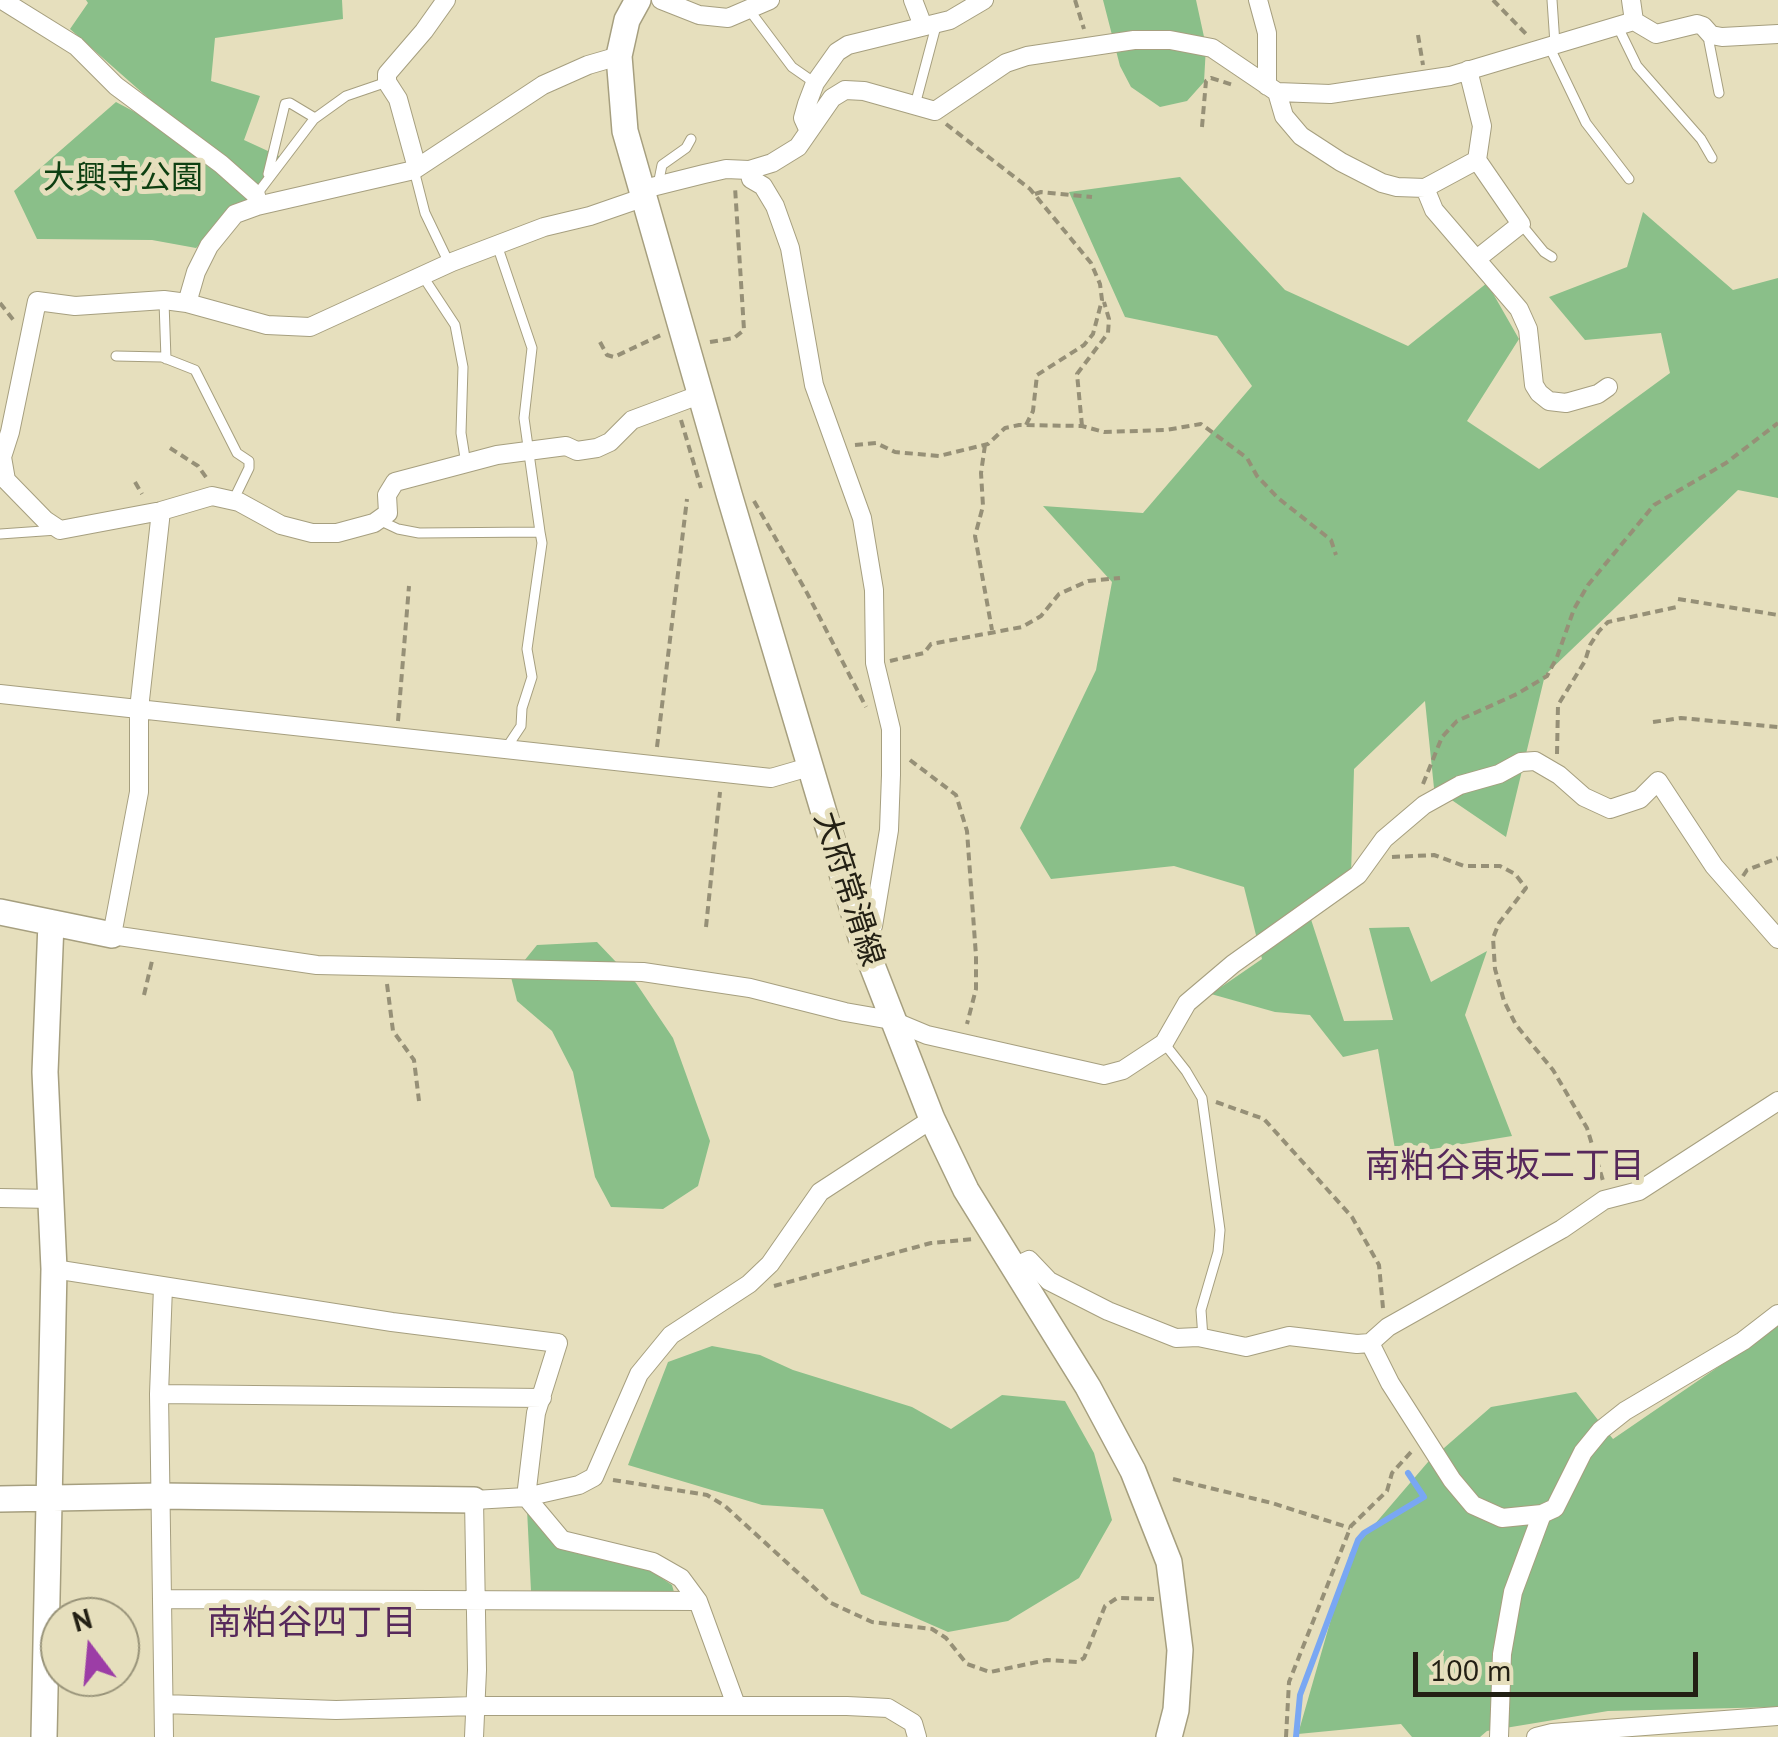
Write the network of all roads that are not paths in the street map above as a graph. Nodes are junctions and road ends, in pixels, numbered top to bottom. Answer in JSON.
{"nodes":[{"id":1,"x":446,"y":0,"type":"edge"},
{"id":2,"x":638,"y":0,"type":"edge"},
{"id":3,"x":661,"y":0,"type":"edge"},
{"id":4,"x":770,"y":0,"type":"edge"},
{"id":5,"x":913,"y":0,"type":"edge"},
{"id":6,"x":984,"y":0,"type":"edge"},
{"id":7,"x":1258,"y":0,"type":"edge"},
{"id":8,"x":1552,"y":0,"type":"edge"},
{"id":9,"x":1631,"y":0,"type":"edge"},
{"id":10,"x":2,"y":3,"type":"edge"},
{"id":11,"x":750,"y":10,"type":"junction"},
{"id":12,"x":1626,"y":24,"type":"junction"},
{"id":13,"x":930,"y":25,"type":"junction"},
{"id":14,"x":1778,"y":34,"type":"edge"},
{"id":15,"x":1711,"y":36,"type":"junction"},
{"id":16,"x":1547,"y":47,"type":"junction"},
{"id":17,"x":619,"y":56,"type":"junction"},
{"id":18,"x":1468,"y":70,"type":"junction"},
{"id":19,"x":387,"y":82,"type":"junction"},
{"id":20,"x":815,"y":83,"type":"junction"},
{"id":21,"x":1272,"y":89,"type":"junction"},
{"id":22,"x":1720,"y":93,"type":"dead end"},
{"id":23,"x":915,"y":105,"type":"junction"},
{"id":24,"x":315,"y":118,"type":"junction"},
{"id":25,"x":808,"y":130,"type":"junction"},
{"id":26,"x":691,"y":138,"type":"dead end"},
{"id":27,"x":1712,"y":158,"type":"dead end"},
{"id":28,"x":1477,"y":160,"type":"junction"},
{"id":29,"x":415,"y":169,"type":"junction"},
{"id":30,"x":743,"y":170,"type":"junction"},
{"id":31,"x":268,"y":176,"type":"junction"},
{"id":32,"x":1629,"y":179,"type":"dead end"},
{"id":33,"x":1425,"y":188,"type":"junction"},
{"id":34,"x":647,"y":191,"type":"junction"},
{"id":35,"x":257,"y":200,"type":"junction"},
{"id":36,"x":1520,"y":224,"type":"junction"},
{"id":37,"x":496,"y":245,"type":"junction"},
{"id":38,"x":1552,"y":257,"type":"dead end"},
{"id":39,"x":1478,"y":258,"type":"junction"},
{"id":40,"x":449,"y":263,"type":"junction"},
{"id":41,"x":422,"y":275,"type":"junction"},
{"id":42,"x":164,"y":300,"type":"junction"},
{"id":43,"x":188,"y":303,"type":"junction"},
{"id":44,"x":116,"y":356,"type":"dead end"},
{"id":45,"x":166,"y":359,"type":"junction"},
{"id":46,"x":1608,"y":387,"type":"dead end"},
{"id":47,"x":688,"y":399,"type":"junction"},
{"id":48,"x":531,"y":451,"type":"junction"},
{"id":49,"x":1,"y":457,"type":"edge"},
{"id":50,"x":466,"y":464,"type":"junction"},
{"id":51,"x":233,"y":501,"type":"junction"},
{"id":52,"x":161,"y":511,"type":"junction"},
{"id":53,"x":379,"y":519,"type":"junction"},
{"id":54,"x":60,"y":530,"type":"junction"},
{"id":55,"x":540,"y":532,"type":"junction"},
{"id":56,"x":0,"y":534,"type":"edge"},
{"id":57,"x":0,"y":694,"type":"edge"},
{"id":58,"x":139,"y":709,"type":"junction"},
{"id":59,"x":507,"y":751,"type":"junction"},
{"id":60,"x":809,"y":766,"type":"junction"},
{"id":61,"x":0,"y":912,"type":"edge"},
{"id":62,"x":50,"y":922,"type":"junction"},
{"id":63,"x":112,"y":934,"type":"junction"},
{"id":64,"x":861,"y":937,"type":"junction"},
{"id":65,"x":1778,"y":939,"type":"edge"},
{"id":66,"x":891,"y":1020,"type":"junction"},
{"id":67,"x":1164,"y":1042,"type":"junction"},
{"id":68,"x":1778,"y":1102,"type":"edge"},
{"id":69,"x":932,"y":1119,"type":"junction"},
{"id":70,"x":0,"y":1198,"type":"edge"},
{"id":71,"x":51,"y":1199,"type":"junction"},
{"id":72,"x":1014,"y":1267,"type":"junction"},
{"id":73,"x":54,"y":1269,"type":"junction"},
{"id":74,"x":164,"y":1287,"type":"junction"},
{"id":75,"x":1778,"y":1314,"type":"edge"},
{"id":76,"x":1203,"y":1338,"type":"junction"},
{"id":77,"x":1370,"y":1342,"type":"junction"},
{"id":78,"x":159,"y":1394,"type":"junction"},
{"id":79,"x":542,"y":1398,"type":"junction"},
{"id":80,"x":160,"y":1496,"type":"junction"},
{"id":81,"x":526,"y":1498,"type":"junction"},
{"id":82,"x":0,"y":1499,"type":"edge"},
{"id":83,"x":50,"y":1500,"type":"junction"},
{"id":84,"x":474,"y":1500,"type":"junction"},
{"id":85,"x":1542,"y":1514,"type":"junction"},
{"id":86,"x":164,"y":1599,"type":"junction"},
{"id":87,"x":698,"y":1601,"type":"junction"},
{"id":88,"x":476,"y":1602,"type":"junction"},
{"id":89,"x":164,"y":1704,"type":"junction"},
{"id":90,"x":736,"y":1705,"type":"junction"},
{"id":91,"x":475,"y":1706,"type":"junction"},
{"id":92,"x":1778,"y":1716,"type":"edge"},
{"id":93,"x":44,"y":1737,"type":"edge"},
{"id":94,"x":164,"y":1737,"type":"edge"},
{"id":95,"x":474,"y":1737,"type":"edge"},
{"id":96,"x":917,"y":1737,"type":"edge"},
{"id":97,"x":1170,"y":1737,"type":"edge"},
{"id":98,"x":1499,"y":1737,"type":"edge"},
{"id":99,"x":1536,"y":1737,"type":"edge"}],
"edges":[{"from":1,"to":19,"type":"street"},
{"from":2,"to":17,"type":"main road","name":"大府常滑線"},
{"from":3,"to":11,"type":"street"},
{"from":4,"to":11,"type":"street"},
{"from":5,"to":13,"type":"street"},
{"from":6,"to":13,"type":"street"},
{"from":7,"to":21,"type":"street"},
{"from":8,"to":16,"type":"lane"},
{"from":9,"to":12,"type":"street"},
{"from":10,"to":35,"type":"street"},
{"from":11,"to":20,"type":"lane"},
{"from":12,"to":15,"type":"street"},
{"from":12,"to":16,"type":"street"},
{"from":12,"to":27,"type":"lane"},
{"from":13,"to":20,"type":"street"},
{"from":13,"to":23,"type":"lane"},
{"from":14,"to":15,"type":"street"},
{"from":15,"to":22,"type":"lane"},
{"from":16,"to":18,"type":"street"},
{"from":16,"to":32,"type":"lane"},
{"from":17,"to":29,"type":"street"},
{"from":17,"to":34,"type":"main road","name":"大府常滑線"},
{"from":18,"to":21,"type":"street"},
{"from":18,"to":28,"type":"street"},
{"from":19,"to":24,"type":"lane"},
{"from":19,"to":29,"type":"street"},
{"from":20,"to":25,"type":"street"},
{"from":21,"to":23,"type":"street"},
{"from":21,"to":33,"type":"street"},
{"from":23,"to":25,"type":"street"},
{"from":24,"to":31,"type":"lane"},
{"from":24,"to":31,"type":"lane"},
{"from":25,"to":30,"type":"street"},
{"from":26,"to":34,"type":"lane"},
{"from":28,"to":33,"type":"street"},
{"from":28,"to":36,"type":"street"},
{"from":29,"to":35,"type":"street"},
{"from":29,"to":40,"type":"lane"},
{"from":30,"to":34,"type":"street"},
{"from":30,"to":64,"type":"street"},
{"from":31,"to":35,"type":"lane"},
{"from":33,"to":39,"type":"street"},
{"from":34,"to":37,"type":"street"},
{"from":34,"to":47,"type":"main road","name":"大府常滑線"},
{"from":35,"to":43,"type":"street"},
{"from":36,"to":38,"type":"lane"},
{"from":36,"to":39,"type":"street"},
{"from":37,"to":40,"type":"street"},
{"from":37,"to":48,"type":"lane"},
{"from":39,"to":46,"type":"street"},
{"from":40,"to":41,"type":"street"},
{"from":41,"to":43,"type":"street"},
{"from":41,"to":50,"type":"lane"},
{"from":42,"to":43,"type":"street"},
{"from":42,"to":45,"type":"lane"},
{"from":42,"to":49,"type":"street"},
{"from":44,"to":45,"type":"lane"},
{"from":45,"to":51,"type":"lane"},
{"from":47,"to":48,"type":"street"},
{"from":47,"to":60,"type":"main road","name":"大府常滑線"},
{"from":48,"to":50,"type":"street"},
{"from":48,"to":55,"type":"lane"},
{"from":49,"to":54,"type":"street"},
{"from":50,"to":53,"type":"street"},
{"from":51,"to":52,"type":"street"},
{"from":51,"to":53,"type":"street"},
{"from":52,"to":54,"type":"street"},
{"from":52,"to":58,"type":"street"},
{"from":53,"to":55,"type":"lane"},
{"from":54,"to":56,"type":"lane"},
{"from":55,"to":59,"type":"lane"},
{"from":57,"to":58,"type":"street"},
{"from":58,"to":59,"type":"street"},
{"from":58,"to":63,"type":"street"},
{"from":59,"to":60,"type":"street"},
{"from":60,"to":64,"type":"main road","name":"大府常滑線"},
{"from":61,"to":62,"type":"main road"},
{"from":62,"to":63,"type":"main road"},
{"from":62,"to":71,"type":"main road"},
{"from":63,"to":66,"type":"street"},
{"from":64,"to":66,"type":"main road","name":"大府常滑線"},
{"from":65,"to":67,"type":"street"},
{"from":66,"to":67,"type":"street"},
{"from":66,"to":69,"type":"main road","name":"大府常滑線"},
{"from":67,"to":76,"type":"lane"},
{"from":68,"to":77,"type":"street"},
{"from":69,"to":72,"type":"main road","name":"大府常滑線"},
{"from":69,"to":81,"type":"street"},
{"from":70,"to":71,"type":"street"},
{"from":71,"to":73,"type":"main road"},
{"from":72,"to":76,"type":"street"},
{"from":72,"to":97,"type":"main road","name":"大府常滑線"},
{"from":73,"to":74,"type":"street"},
{"from":73,"to":83,"type":"main road"},
{"from":74,"to":78,"type":"street"},
{"from":74,"to":79,"type":"street"},
{"from":75,"to":85,"type":"street"},
{"from":76,"to":77,"type":"street"},
{"from":77,"to":85,"type":"street"},
{"from":78,"to":79,"type":"street"},
{"from":78,"to":80,"type":"street"},
{"from":79,"to":81,"type":"street"},
{"from":80,"to":83,"type":"main road"},
{"from":80,"to":84,"type":"main road"},
{"from":80,"to":86,"type":"street"},
{"from":81,"to":84,"type":"street"},
{"from":81,"to":87,"type":"street"},
{"from":82,"to":83,"type":"main road"},
{"from":83,"to":93,"type":"main road"},
{"from":84,"to":88,"type":"street"},
{"from":85,"to":98,"type":"street"},
{"from":86,"to":88,"type":"street"},
{"from":86,"to":89,"type":"street"},
{"from":87,"to":88,"type":"street"},
{"from":87,"to":90,"type":"street"},
{"from":88,"to":91,"type":"street"},
{"from":89,"to":91,"type":"street"},
{"from":89,"to":94,"type":"street"},
{"from":90,"to":91,"type":"street"},
{"from":90,"to":96,"type":"street"},
{"from":91,"to":95,"type":"street"},
{"from":92,"to":99,"type":"street"}]}
